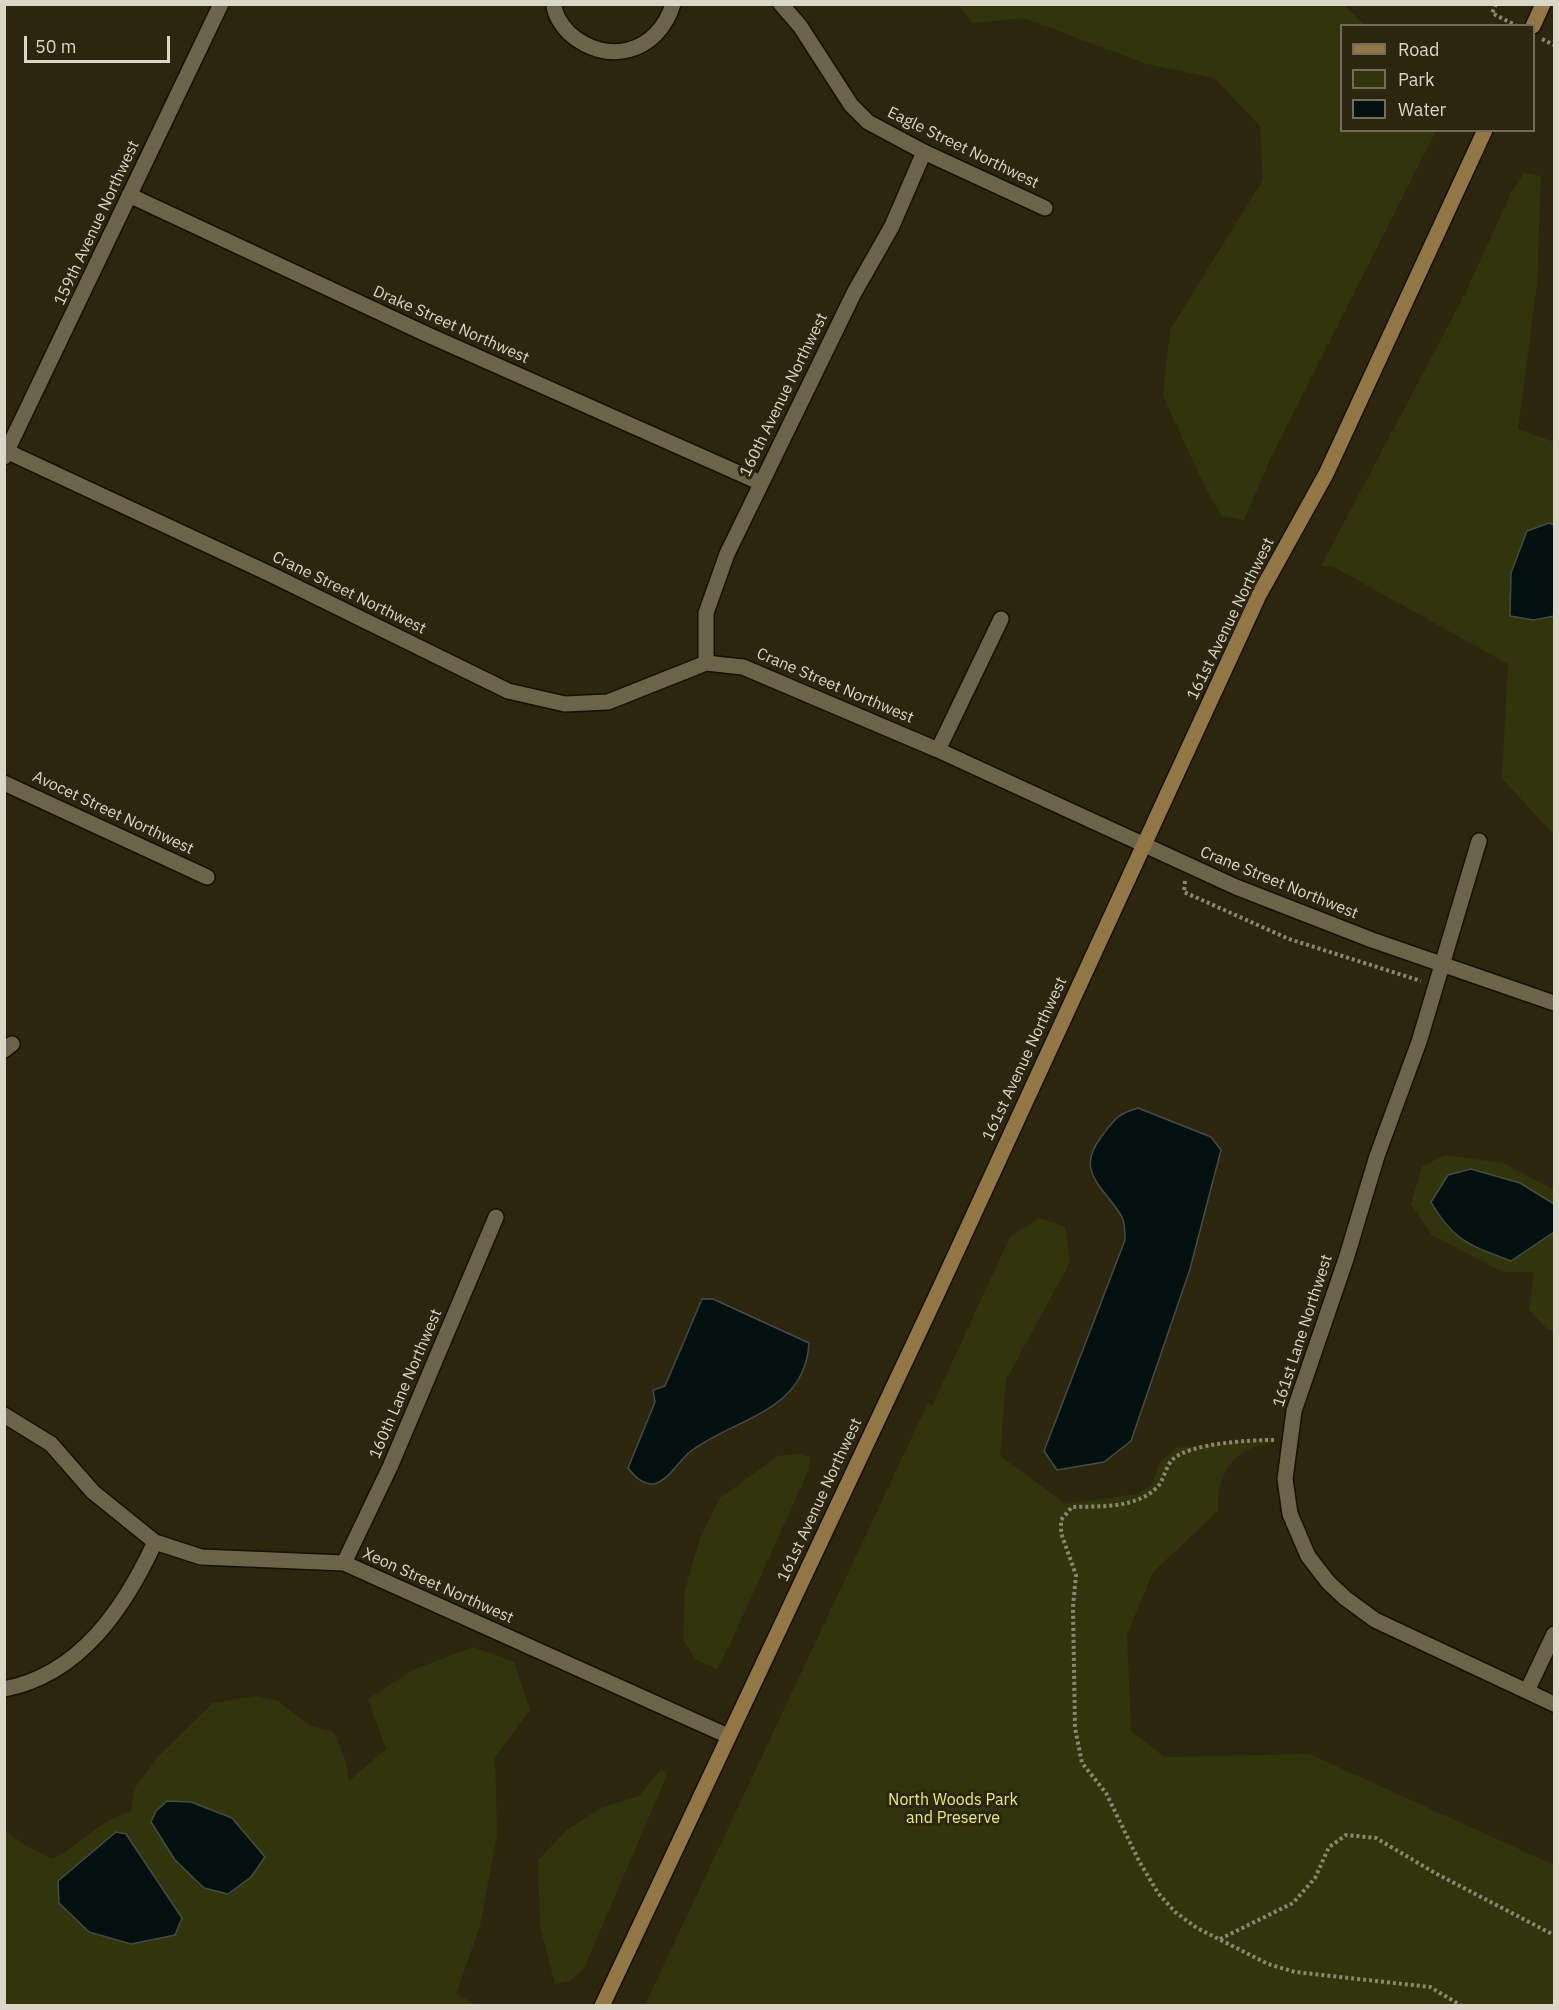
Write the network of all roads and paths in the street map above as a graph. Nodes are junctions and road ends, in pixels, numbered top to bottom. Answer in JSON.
{"nodes":[{"id":1,"x":220,"y":4,"type":"edge"},
{"id":2,"x":554,"y":4,"type":"edge"},
{"id":3,"x":673,"y":4,"type":"edge"},
{"id":4,"x":781,"y":4,"type":"edge"},
{"id":5,"x":1496,"y":4,"type":"edge"},
{"id":6,"x":1543,"y":4,"type":"edge"},
{"id":7,"x":1513,"y":24,"type":"edge"},
{"id":8,"x":1534,"y":24,"type":"edge"},
{"id":9,"x":1484,"y":132,"type":"edge"},
{"id":10,"x":924,"y":152,"type":"junction"},
{"id":11,"x":129,"y":195,"type":"junction"},
{"id":12,"x":1045,"y":208,"type":"dead end"},
{"id":13,"x":6,"y":453,"type":"edge"},
{"id":14,"x":761,"y":483,"type":"junction"},
{"id":15,"x":1001,"y":619,"type":"dead end"},
{"id":16,"x":706,"y":663,"type":"junction"},
{"id":17,"x":938,"y":750,"type":"junction"},
{"id":18,"x":4,"y":783,"type":"edge"},
{"id":19,"x":1479,"y":841,"type":"dead end"},
{"id":20,"x":1143,"y":845,"type":"junction"},
{"id":21,"x":1186,"y":865,"type":"junction"},
{"id":22,"x":207,"y":877,"type":"dead end"},
{"id":23,"x":1441,"y":964,"type":"junction"},
{"id":24,"x":1434,"y":985,"type":"junction"},
{"id":25,"x":1554,"y":1003,"type":"edge"},
{"id":26,"x":496,"y":1217,"type":"dead end"},
{"id":27,"x":4,"y":1415,"type":"edge"},
{"id":28,"x":1290,"y":1441,"type":"junction"},
{"id":29,"x":155,"y":1542,"type":"junction"},
{"id":30,"x":344,"y":1563,"type":"junction"},
{"id":31,"x":1554,"y":1634,"type":"edge"},
{"id":32,"x":4,"y":1689,"type":"edge"},
{"id":33,"x":1527,"y":1691,"type":"junction"},
{"id":34,"x":1554,"y":1704,"type":"edge"},
{"id":35,"x":728,"y":1736,"type":"junction"},
{"id":36,"x":1554,"y":1935,"type":"edge"},
{"id":37,"x":1220,"y":1939,"type":"junction"},
{"id":38,"x":602,"y":2006,"type":"edge"},
{"id":39,"x":1462,"y":2006,"type":"edge"}],
"edges":[{"from":1,"to":11,"type":"street","name":"159th Avenue Northwest"},
{"from":2,"to":3,"type":"street"},
{"from":4,"to":10,"type":"street","name":"Eagle Street Northwest"},
{"from":5,"to":7,"type":"path"},
{"from":6,"to":8,"type":"main road"},
{"from":9,"to":20,"type":"main road","name":"161st Avenue Northwest"},
{"from":10,"to":12,"type":"street","name":"Eagle Street Northwest"},
{"from":10,"to":14,"type":"street","name":"160th Avenue Northwest"},
{"from":11,"to":13,"type":"street","name":"159th Avenue Northwest"},
{"from":11,"to":14,"type":"street","name":"Drake Street Northwest"},
{"from":13,"to":16,"type":"street","name":"Crane Street Northwest"},
{"from":14,"to":16,"type":"street","name":"160th Avenue Northwest"},
{"from":15,"to":17,"type":"street"},
{"from":16,"to":17,"type":"street","name":"Crane Street Northwest"},
{"from":17,"to":20,"type":"street","name":"Crane Street Northwest"},
{"from":18,"to":22,"type":"street","name":"Avocet Street Northwest"},
{"from":19,"to":23,"type":"street","name":"161st Lane Northwest"},
{"from":20,"to":21,"type":"street","name":"Crane Street Northwest"},
{"from":20,"to":35,"type":"main road","name":"161st Avenue Northwest"},
{"from":21,"to":23,"type":"street","name":"Crane Street Northwest"},
{"from":21,"to":24,"type":"path"},
{"from":23,"to":24,"type":"street","name":"161st Lane Northwest"},
{"from":23,"to":25,"type":"street","name":"Crane Street Northwest"},
{"from":24,"to":28,"type":"street","name":"161st Lane Northwest"},
{"from":26,"to":30,"type":"street","name":"160th Lane Northwest"},
{"from":27,"to":29,"type":"street"},
{"from":28,"to":33,"type":"street","name":"161st Lane Northwest"},
{"from":28,"to":37,"type":"path"},
{"from":29,"to":30,"type":"street","name":"Xeon Street Northwest"},
{"from":29,"to":32,"type":"street"},
{"from":30,"to":35,"type":"street","name":"Xeon Street Northwest"},
{"from":31,"to":33,"type":"street"},
{"from":33,"to":34,"type":"street","name":"161st Lane Northwest"},
{"from":35,"to":38,"type":"main road","name":"161st Avenue Northwest"},
{"from":36,"to":37,"type":"path"},
{"from":37,"to":39,"type":"path"}]}
